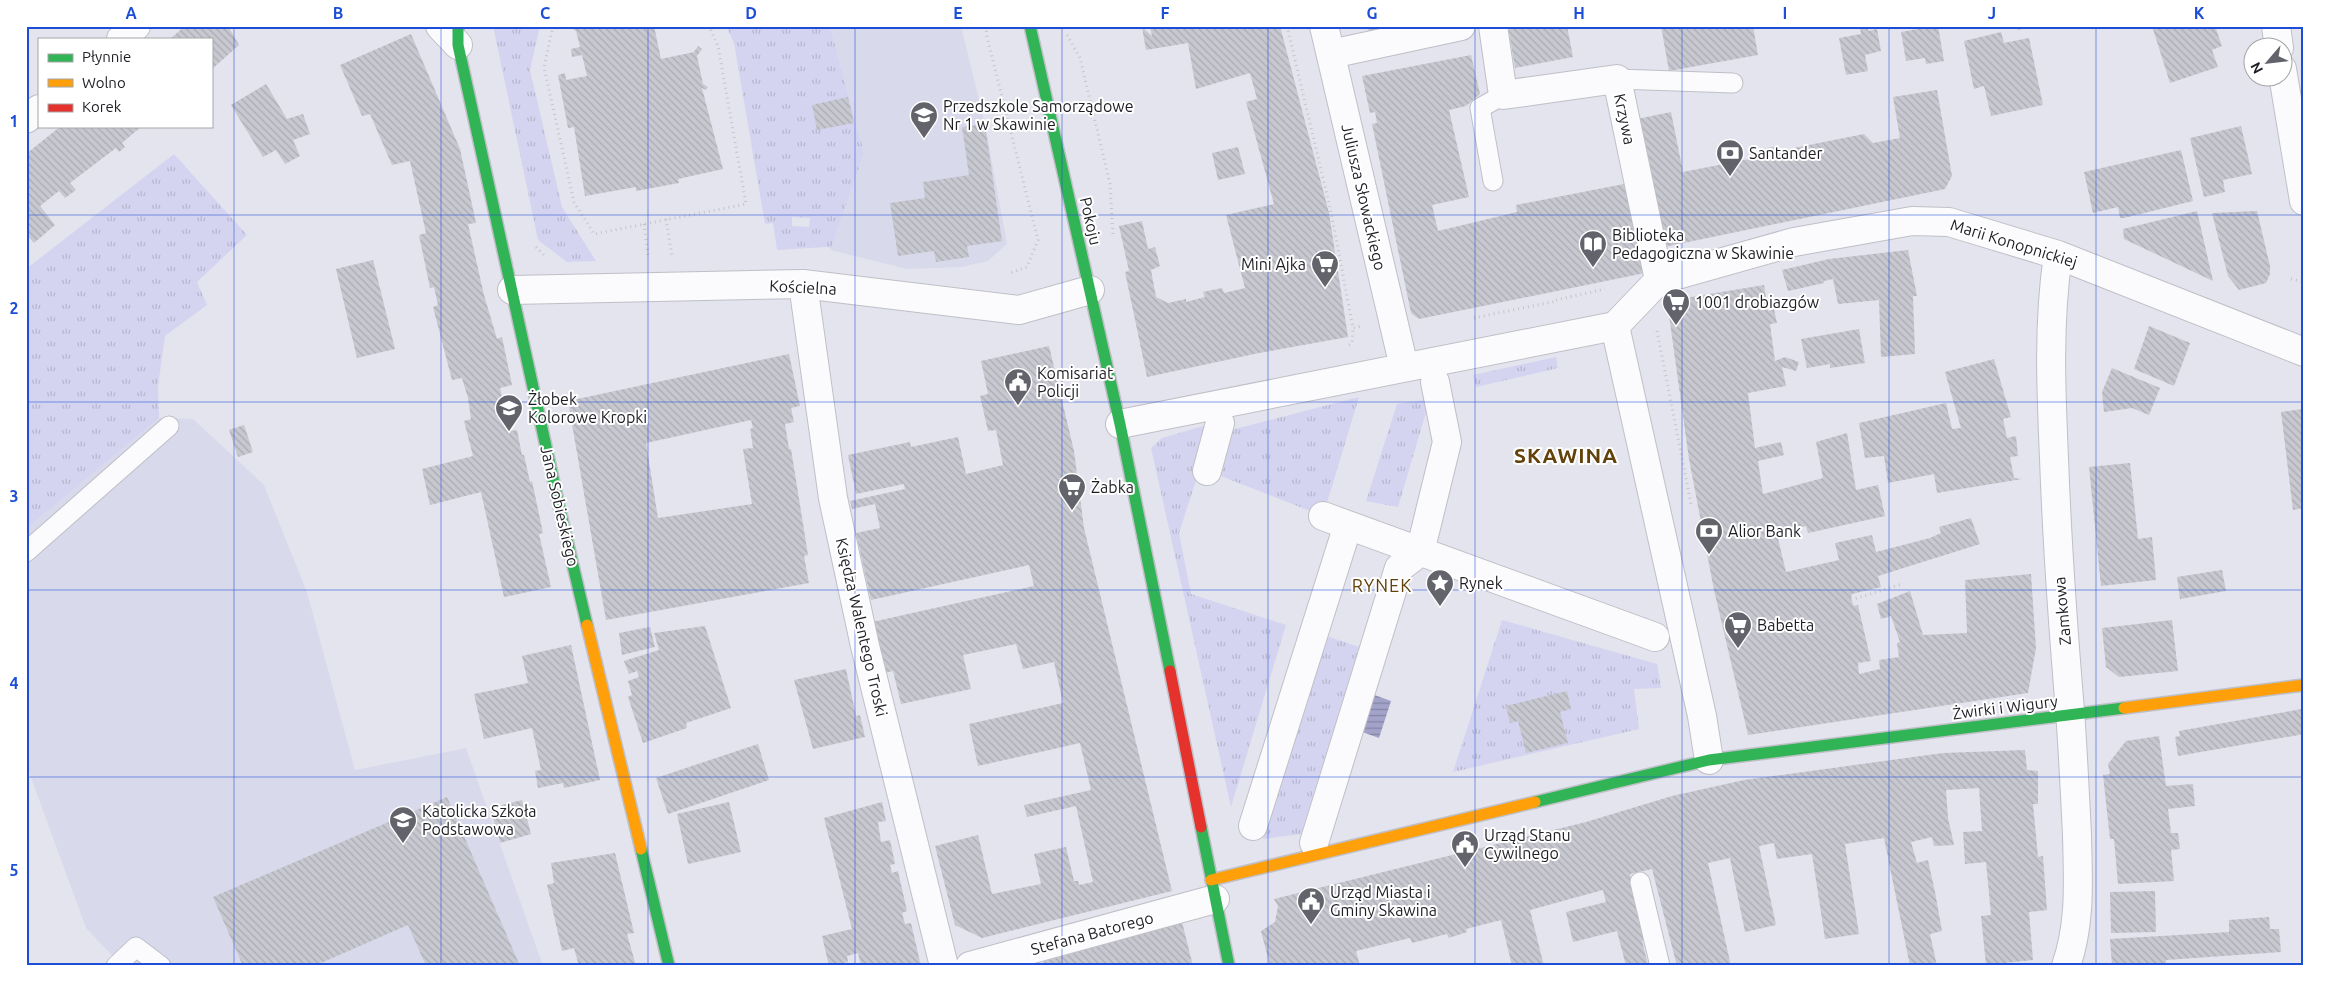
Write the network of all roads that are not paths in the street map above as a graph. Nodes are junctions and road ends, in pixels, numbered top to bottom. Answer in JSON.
{"nodes":[{"id":1,"x":136,"y":26,"type":"edge"},
{"id":2,"x":1030,"y":26,"type":"edge"},
{"id":3,"x":1324,"y":26,"type":"edge"},
{"id":4,"x":1461,"y":26,"type":"edge"},
{"id":5,"x":1493,"y":26,"type":"edge"},
{"id":6,"x":452,"y":32,"type":"edge"},
{"id":7,"x":122,"y":38,"type":"edge"},
{"id":8,"x":1331,"y":54,"type":"junction"},
{"id":9,"x":1617,"y":80,"type":"junction"},
{"id":10,"x":1733,"y":83,"type":"dead end"},
{"id":11,"x":2285,"y":88,"type":"edge"},
{"id":12,"x":1503,"y":95,"type":"junction"},
{"id":13,"x":38,"y":109,"type":"edge"},
{"id":14,"x":26,"y":119,"type":"edge"},
{"id":15,"x":1493,"y":181,"type":"dead end"},
{"id":16,"x":2304,"y":201,"type":"edge"},
{"id":17,"x":2058,"y":255,"type":"junction"},
{"id":18,"x":1659,"y":280,"type":"junction"},
{"id":19,"x":803,"y":284,"type":"junction"},
{"id":20,"x":512,"y":290,"type":"junction"},
{"id":21,"x":1090,"y":290,"type":"junction"},
{"id":22,"x":1615,"y":326,"type":"junction"},
{"id":23,"x":2304,"y":352,"type":"edge"},
{"id":24,"x":1404,"y":367,"type":"junction"},
{"id":25,"x":1435,"y":382,"type":"dead end"},
{"id":26,"x":1220,"y":423,"type":"dead end"},
{"id":27,"x":1120,"y":424,"type":"junction"},
{"id":28,"x":169,"y":426,"type":"dead end"},
{"id":29,"x":1207,"y":470,"type":"dead end"},
{"id":30,"x":26,"y":552,"type":"edge"},
{"id":31,"x":1420,"y":552,"type":"junction"},
{"id":32,"x":1656,"y":637,"type":"dead end"},
{"id":33,"x":2304,"y":685,"type":"edge"},
{"id":34,"x":2070,"y":715,"type":"junction"},
{"id":35,"x":1709,"y":760,"type":"junction"},
{"id":36,"x":1253,"y":826,"type":"dead end"},
{"id":37,"x":1314,"y":843,"type":"dead end"},
{"id":38,"x":1640,"y":882,"type":"dead end"},
{"id":39,"x":1213,"y":890,"type":"junction"},
{"id":40,"x":116,"y":966,"type":"edge"},
{"id":41,"x":161,"y":966,"type":"edge"},
{"id":42,"x":669,"y":966,"type":"edge"},
{"id":43,"x":944,"y":966,"type":"edge"},
{"id":44,"x":970,"y":966,"type":"edge"},
{"id":45,"x":1229,"y":966,"type":"edge"},
{"id":46,"x":1660,"y":966,"type":"edge"},
{"id":47,"x":2066,"y":966,"type":"edge"}],
"edges":[{"from":1,"to":7,"type":"street"},
{"from":2,"to":21,"type":"street","name":"Pokoju"},
{"from":3,"to":8,"type":"street","name":"Juliusza Słowackiego"},
{"from":4,"to":8,"type":"street"},
{"from":5,"to":12,"type":"street"},
{"from":6,"to":20,"type":"street","name":"Jana Sobieskiego"},
{"from":8,"to":24,"type":"street","name":"Juliusza Słowackiego"},
{"from":9,"to":10,"type":"lane"},
{"from":9,"to":12,"type":"street","name":"Krzywa"},
{"from":9,"to":18,"type":"street","name":"Krzywa"},
{"from":11,"to":16,"type":"street"},
{"from":12,"to":15,"type":"lane"},
{"from":13,"to":14,"type":"street"},
{"from":17,"to":18,"type":"street","name":"Marii Konopnickiej"},
{"from":17,"to":23,"type":"street","name":"Marii Konopnickiej"},
{"from":17,"to":34,"type":"street","name":"Zamkowa"},
{"from":18,"to":22,"type":"street"},
{"from":19,"to":20,"type":"street","name":"Kościelna"},
{"from":19,"to":21,"type":"street","name":"Kościelna"},
{"from":19,"to":43,"type":"street","name":"Księdza Walentego Troski"},
{"from":20,"to":42,"type":"street","name":"Jana Sobieskiego"},
{"from":21,"to":27,"type":"street","name":"Pokoju"},
{"from":22,"to":24,"type":"street"},
{"from":22,"to":35,"type":"street"},
{"from":24,"to":27,"type":"street"},
{"from":25,"to":31,"type":"street"},
{"from":26,"to":29,"type":"street"},
{"from":27,"to":39,"type":"street"},
{"from":28,"to":30,"type":"lane"},
{"from":31,"to":32,"type":"street"},
{"from":31,"to":36,"type":"street"},
{"from":31,"to":37,"type":"street"},
{"from":33,"to":34,"type":"street","name":"Żwirki i Wigury"},
{"from":34,"to":35,"type":"street","name":"Żwirki i Wigury"},
{"from":34,"to":47,"type":"street","name":"Zamkowa"},
{"from":35,"to":39,"type":"street"},
{"from":38,"to":46,"type":"lane"},
{"from":39,"to":44,"type":"street","name":"Stefana Batorego"},
{"from":39,"to":45,"type":"street"},
{"from":40,"to":41,"type":"lane"}]}
